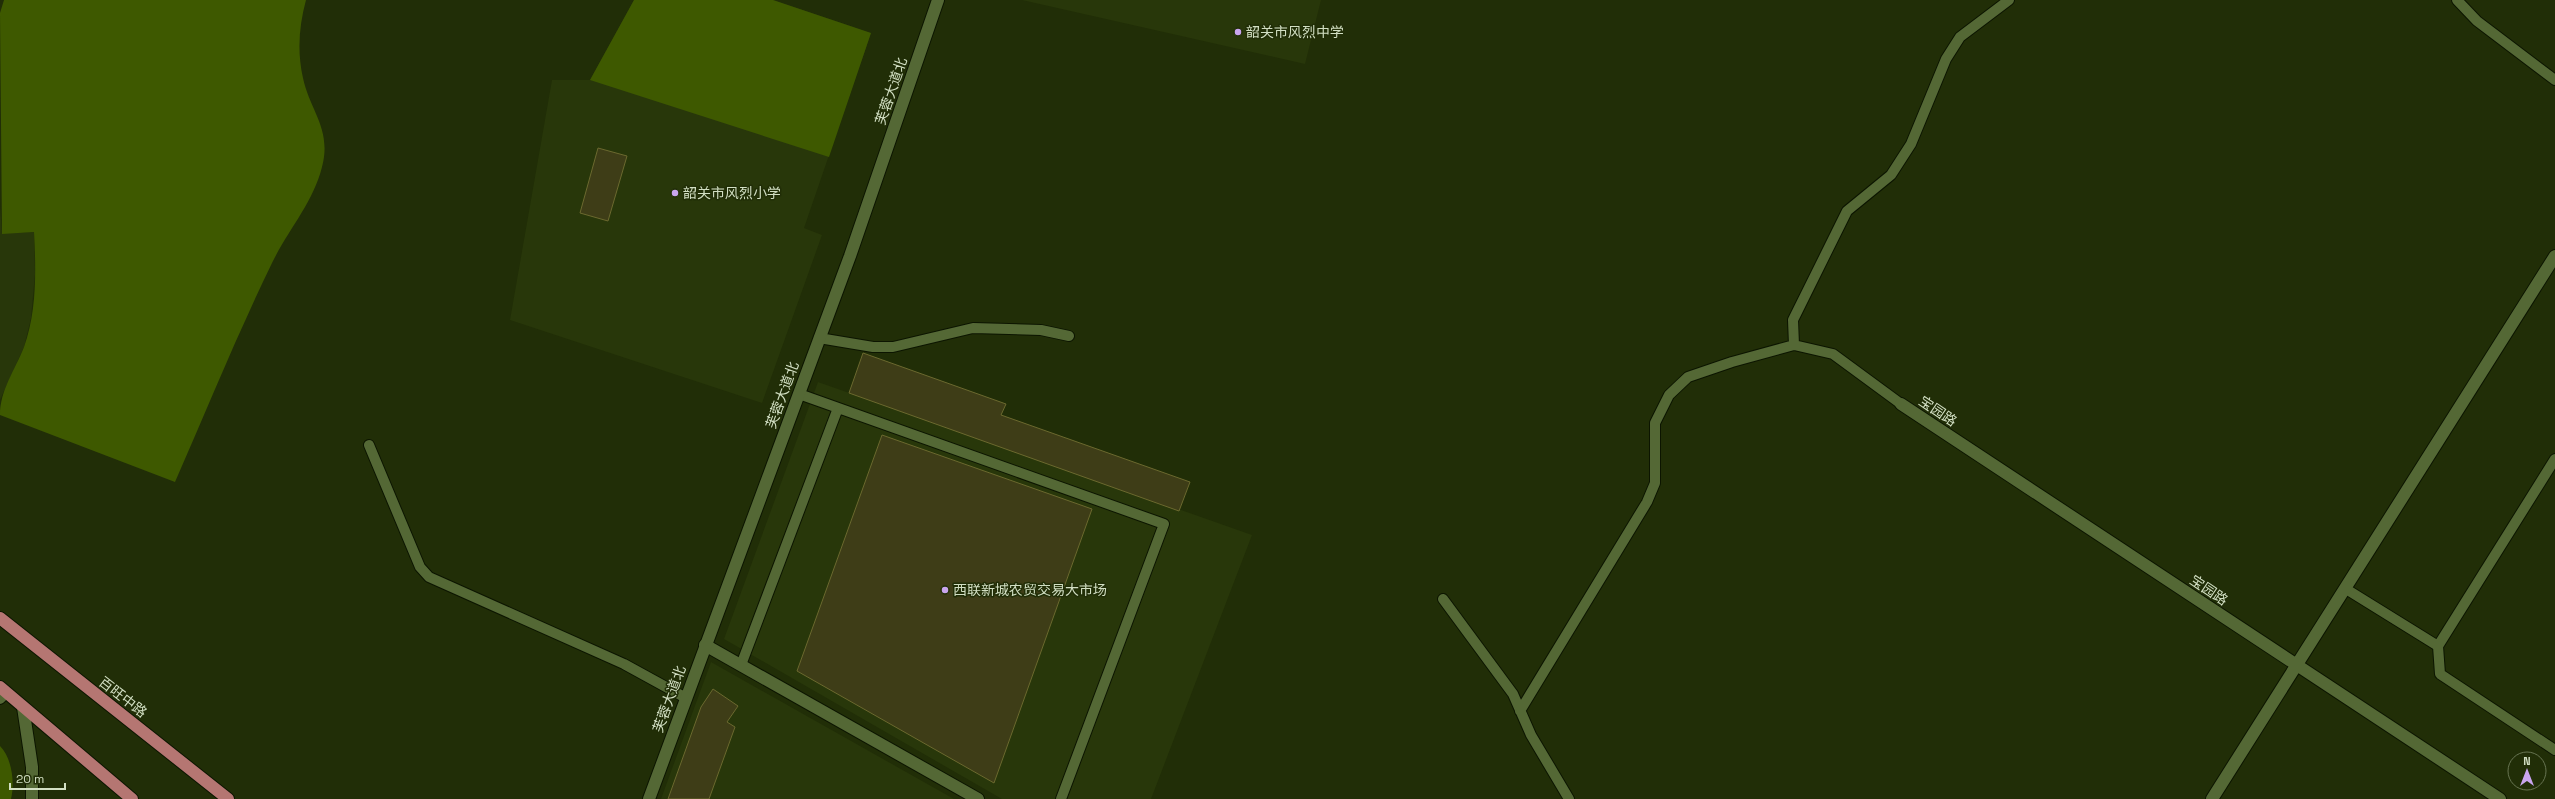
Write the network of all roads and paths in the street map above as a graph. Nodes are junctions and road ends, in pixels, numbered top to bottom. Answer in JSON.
{"nodes":[{"id":1,"x":938,"y":0,"type":"edge"},
{"id":2,"x":2009,"y":0,"type":"edge"},
{"id":3,"x":2457,"y":0,"type":"edge"},
{"id":4,"x":2555,"y":80,"type":"edge"},
{"id":5,"x":2555,"y":256,"type":"edge"},
{"id":6,"x":1069,"y":336,"type":"dead end"},
{"id":7,"x":819,"y":338,"type":"junction"},
{"id":8,"x":1794,"y":345,"type":"junction"},
{"id":9,"x":799,"y":394,"type":"junction"},
{"id":10,"x":1901,"y":404,"type":"joint"},
{"id":11,"x":838,"y":408,"type":"junction"},
{"id":12,"x":369,"y":445,"type":"dead end"},
{"id":13,"x":2555,"y":459,"type":"edge"},
{"id":14,"x":2346,"y":589,"type":"junction"},
{"id":15,"x":1443,"y":599,"type":"dead end"},
{"id":16,"x":0,"y":618,"type":"edge"},
{"id":17,"x":705,"y":645,"type":"junction"},
{"id":18,"x":2438,"y":646,"type":"junction"},
{"id":19,"x":741,"y":665,"type":"junction"},
{"id":20,"x":2297,"y":666,"type":"junction"},
{"id":21,"x":2,"y":693,"type":"edge"},
{"id":22,"x":686,"y":698,"type":"junction"},
{"id":23,"x":23,"y":707,"type":"junction"},
{"id":24,"x":1520,"y":711,"type":"junction"},
{"id":25,"x":2555,"y":750,"type":"edge"},
{"id":26,"x":32,"y":799,"type":"edge"},
{"id":27,"x":132,"y":799,"type":"edge"},
{"id":28,"x":228,"y":799,"type":"edge"},
{"id":29,"x":649,"y":799,"type":"edge"},
{"id":30,"x":978,"y":799,"type":"edge"},
{"id":31,"x":1061,"y":799,"type":"edge"},
{"id":32,"x":1569,"y":799,"type":"edge"},
{"id":33,"x":2212,"y":799,"type":"edge"},
{"id":34,"x":2500,"y":799,"type":"edge"}],
"edges":[{"from":1,"to":7,"type":"street","name":"芙蓉大道北"},
{"from":2,"to":8,"type":"lane"},
{"from":3,"to":4,"type":"lane"},
{"from":5,"to":14,"type":"street"},
{"from":6,"to":7,"type":"lane"},
{"from":7,"to":9,"type":"street","name":"芙蓉大道北"},
{"from":8,"to":10,"type":"lane"},
{"from":8,"to":24,"type":"lane"},
{"from":9,"to":11,"type":"lane"},
{"from":9,"to":17,"type":"street","name":"芙蓉大道北"},
{"from":10,"to":20,"type":"street","name":"宝园路"},
{"from":11,"to":19,"type":"lane"},
{"from":11,"to":31,"type":"lane"},
{"from":12,"to":22,"type":"lane"},
{"from":13,"to":18,"type":"lane"},
{"from":14,"to":18,"type":"lane"},
{"from":14,"to":20,"type":"street"},
{"from":15,"to":24,"type":"lane"},
{"from":16,"to":28,"type":"main road","name":"百旺中路"},
{"from":17,"to":19,"type":"street"},
{"from":17,"to":22,"type":"street","name":"芙蓉大道北"},
{"from":18,"to":25,"type":"lane"},
{"from":19,"to":30,"type":"street"},
{"from":20,"to":33,"type":"street"},
{"from":20,"to":34,"type":"street","name":"宝园路"},
{"from":21,"to":23,"type":"main road"},
{"from":22,"to":29,"type":"street","name":"芙蓉大道北"},
{"from":23,"to":26,"type":"street"},
{"from":23,"to":27,"type":"main road"},
{"from":24,"to":32,"type":"lane"}]}
